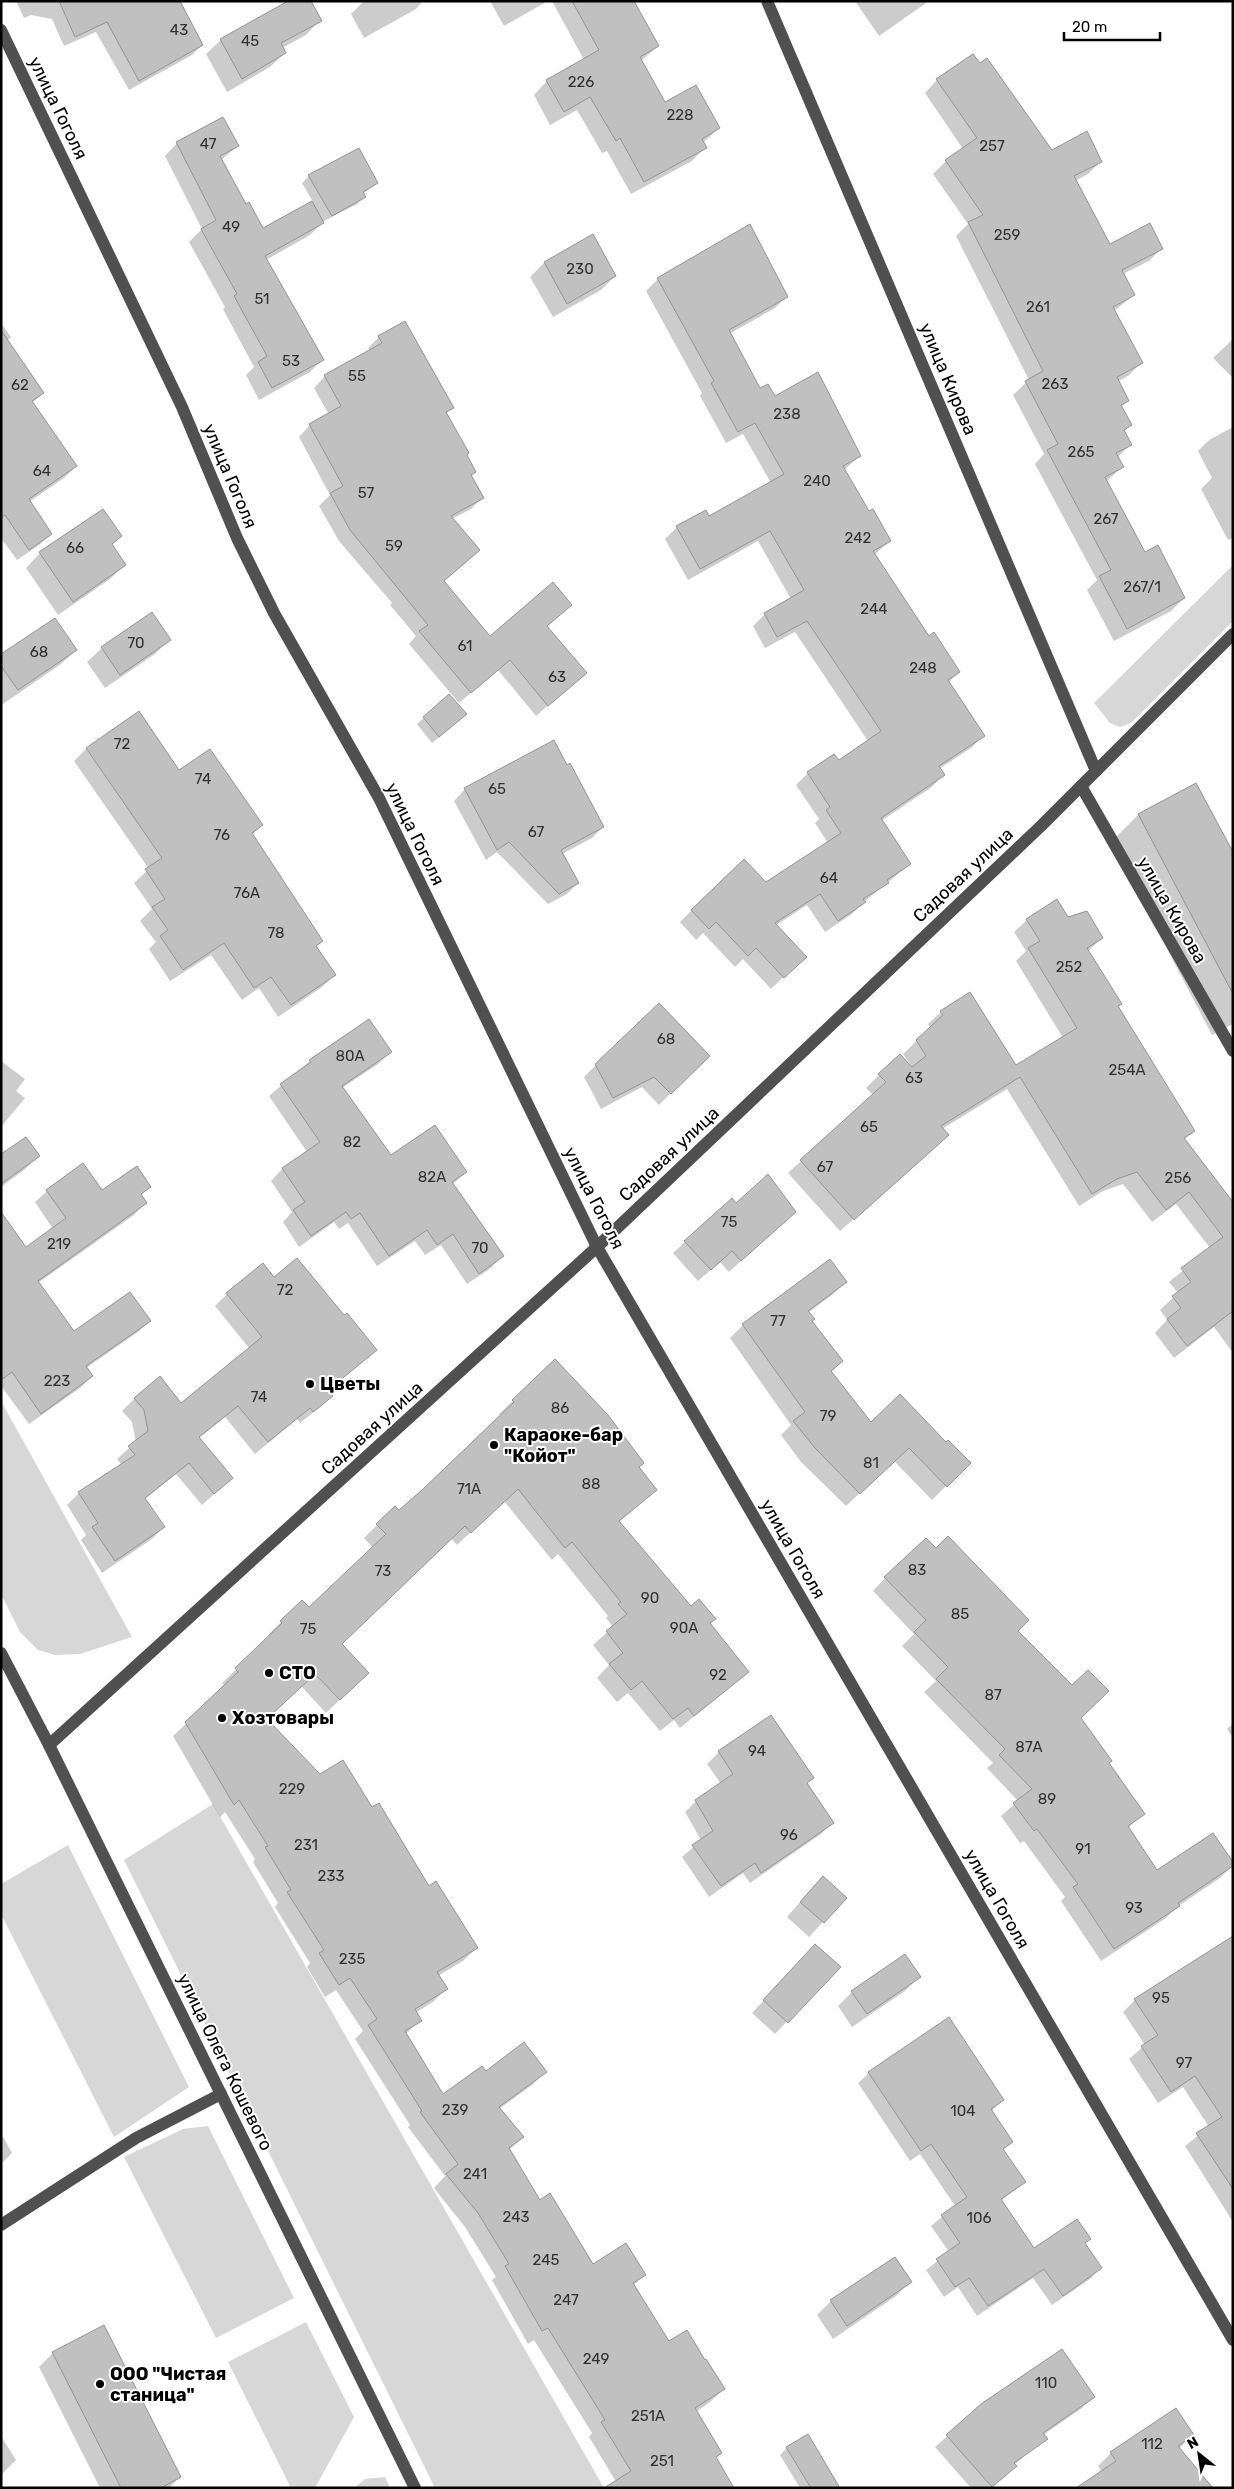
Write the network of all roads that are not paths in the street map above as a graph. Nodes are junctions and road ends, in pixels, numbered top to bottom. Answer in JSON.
{"nodes":[{"id":1,"x":767,"y":1,"type":"edge"},
{"id":2,"x":1,"y":30,"type":"edge"},
{"id":3,"x":1233,"y":634,"type":"edge"},
{"id":4,"x":1096,"y":771,"type":"junction"},
{"id":5,"x":1081,"y":786,"type":"junction"},
{"id":6,"x":1233,"y":1051,"type":"edge"},
{"id":7,"x":597,"y":1247,"type":"junction"},
{"id":8,"x":1,"y":1653,"type":"edge"},
{"id":9,"x":49,"y":1744,"type":"junction"},
{"id":10,"x":221,"y":2094,"type":"junction"},
{"id":11,"x":1,"y":2225,"type":"edge"},
{"id":12,"x":1233,"y":2340,"type":"edge"},
{"id":13,"x":415,"y":2488,"type":"edge"}],
"edges":[{"from":1,"to":4,"type":"street","name":"улица Кирова"},
{"from":2,"to":7,"type":"street","name":"улица Гоголя"},
{"from":3,"to":4,"type":"street","name":"Садовая улица"},
{"from":4,"to":5,"type":"street","name":"Садовая улица"},
{"from":5,"to":6,"type":"street","name":"улица Кирова"},
{"from":5,"to":7,"type":"street","name":"Садовая улица"},
{"from":7,"to":9,"type":"street","name":"Садовая улица"},
{"from":7,"to":12,"type":"street","name":"улица Гоголя"},
{"from":8,"to":9,"type":"street","name":"улица Олега Кошевого"},
{"from":9,"to":10,"type":"street","name":"улица Олега Кошевого"},
{"from":10,"to":11,"type":"street"},
{"from":10,"to":13,"type":"street","name":"улица Олега Кошевого"}]}
